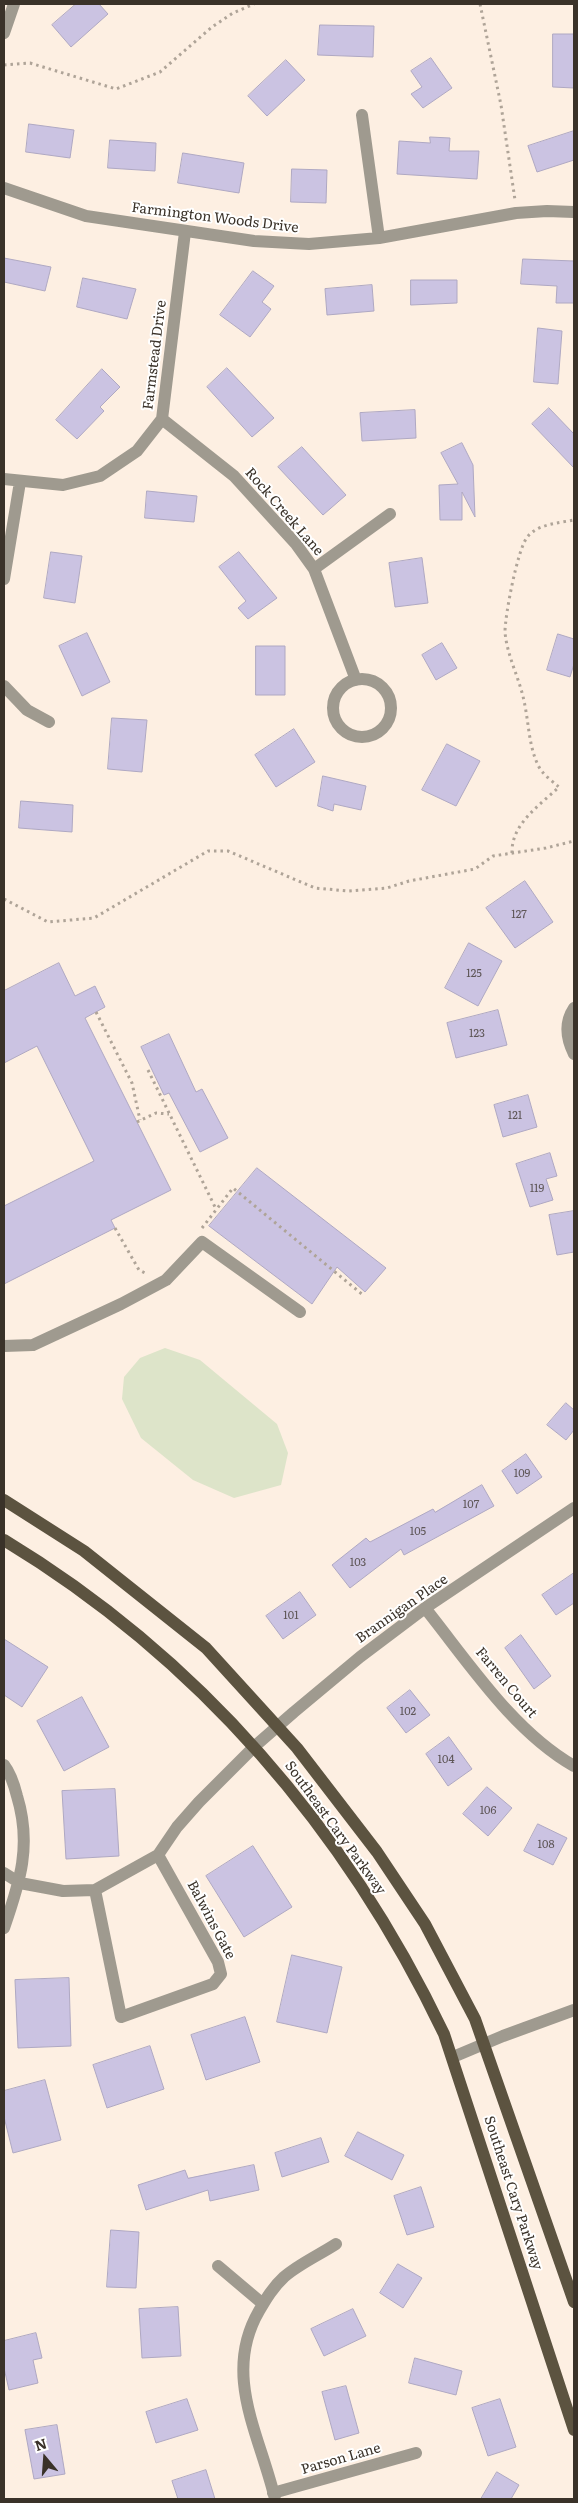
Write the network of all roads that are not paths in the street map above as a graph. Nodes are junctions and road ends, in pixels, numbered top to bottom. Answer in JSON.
{"nodes":[{"id":1,"x":14,"y":4,"type":"edge"},
{"id":2,"x":4,"y":33,"type":"edge"},
{"id":3,"x":362,"y":115,"type":"dead end"},
{"id":4,"x":4,"y":188,"type":"edge"},
{"id":5,"x":574,"y":212,"type":"edge"},
{"id":6,"x":185,"y":232,"type":"junction"},
{"id":7,"x":379,"y":238,"type":"junction"},
{"id":8,"x":162,"y":420,"type":"junction"},
{"id":9,"x":4,"y":479,"type":"edge"},
{"id":10,"x":20,"y":482,"type":"junction"},
{"id":11,"x":390,"y":514,"type":"dead end"},
{"id":12,"x":314,"y":568,"type":"junction"},
{"id":13,"x":4,"y":579,"type":"edge"},
{"id":14,"x":356,"y":680,"type":"junction"},
{"id":15,"x":4,"y":686,"type":"edge"},
{"id":16,"x":48,"y":722,"type":"dead end"},
{"id":17,"x":574,"y":1008,"type":"edge"},
{"id":18,"x":574,"y":1054,"type":"edge"},
{"id":19,"x":300,"y":1312,"type":"dead end"},
{"id":20,"x":4,"y":1346,"type":"edge"},
{"id":21,"x":4,"y":1500,"type":"edge"},
{"id":22,"x":574,"y":1508,"type":"edge"},
{"id":23,"x":4,"y":1540,"type":"edge"},
{"id":24,"x":425,"y":1608,"type":"junction"},
{"id":25,"x":279,"y":1726,"type":"junction"},
{"id":26,"x":255,"y":1746,"type":"junction"},
{"id":27,"x":4,"y":1765,"type":"edge"},
{"id":28,"x":574,"y":1766,"type":"edge"},
{"id":29,"x":158,"y":1855,"type":"junction"},
{"id":30,"x":4,"y":1873,"type":"edge"},
{"id":31,"x":20,"y":1883,"type":"junction"},
{"id":32,"x":95,"y":1890,"type":"junction"},
{"id":33,"x":4,"y":1928,"type":"edge"},
{"id":34,"x":574,"y":2010,"type":"edge"},
{"id":35,"x":484,"y":2044,"type":"junction"},
{"id":36,"x":452,"y":2057,"type":"junction"},
{"id":37,"x":336,"y":2244,"type":"dead end"},
{"id":38,"x":218,"y":2266,"type":"dead end"},
{"id":39,"x":574,"y":2302,"type":"edge"},
{"id":40,"x":263,"y":2304,"type":"junction"},
{"id":41,"x":574,"y":2430,"type":"edge"},
{"id":42,"x":416,"y":2453,"type":"dead end"},
{"id":43,"x":274,"y":2496,"type":"edge"}],
"edges":[{"from":1,"to":2,"type":"street"},
{"from":3,"to":7,"type":"street"},
{"from":4,"to":6,"type":"street","name":"Farmington Woods Drive"},
{"from":5,"to":7,"type":"street","name":"Farmington Woods Drive"},
{"from":6,"to":7,"type":"street","name":"Farmington Woods Drive"},
{"from":6,"to":8,"type":"street","name":"Farmstead Drive"},
{"from":8,"to":10,"type":"street","name":"Farmstead Drive"},
{"from":8,"to":12,"type":"street","name":"Rock Creek Lane"},
{"from":9,"to":10,"type":"street","name":"Farmstead Drive"},
{"from":10,"to":13,"type":"street"},
{"from":11,"to":12,"type":"street"},
{"from":12,"to":14,"type":"street","name":"Rock Creek Lane"},
{"from":14,"to":14,"type":"street"},
{"from":15,"to":16,"type":"street"},
{"from":17,"to":18,"type":"street"},
{"from":19,"to":20,"type":"street"},
{"from":21,"to":25,"type":"main road","name":"Southeast Cary Parkway"},
{"from":22,"to":24,"type":"street","name":"Brannigan Place"},
{"from":23,"to":26,"type":"main road","name":"Southeast Cary Parkway"},
{"from":24,"to":25,"type":"street","name":"Brannigan Place"},
{"from":24,"to":28,"type":"street","name":"Farren Court"},
{"from":25,"to":26,"type":"street","name":"Brannigan Place"},
{"from":25,"to":35,"type":"main road","name":"Southeast Cary Parkway"},
{"from":26,"to":29,"type":"street","name":"Brannigan Place"},
{"from":26,"to":36,"type":"main road","name":"Southeast Cary Parkway"},
{"from":27,"to":31,"type":"street"},
{"from":29,"to":32,"type":"street"},
{"from":29,"to":32,"type":"street","name":"Balwins Gate"},
{"from":30,"to":31,"type":"street"},
{"from":31,"to":32,"type":"street"},
{"from":31,"to":33,"type":"street"},
{"from":34,"to":35,"type":"street"},
{"from":35,"to":36,"type":"street"},
{"from":35,"to":39,"type":"main road","name":"Southeast Cary Parkway"},
{"from":36,"to":41,"type":"main road","name":"Southeast Cary Parkway"},
{"from":37,"to":40,"type":"street"},
{"from":38,"to":40,"type":"street"},
{"from":40,"to":43,"type":"street"},
{"from":42,"to":43,"type":"street","name":"Parson Lane"}]}
